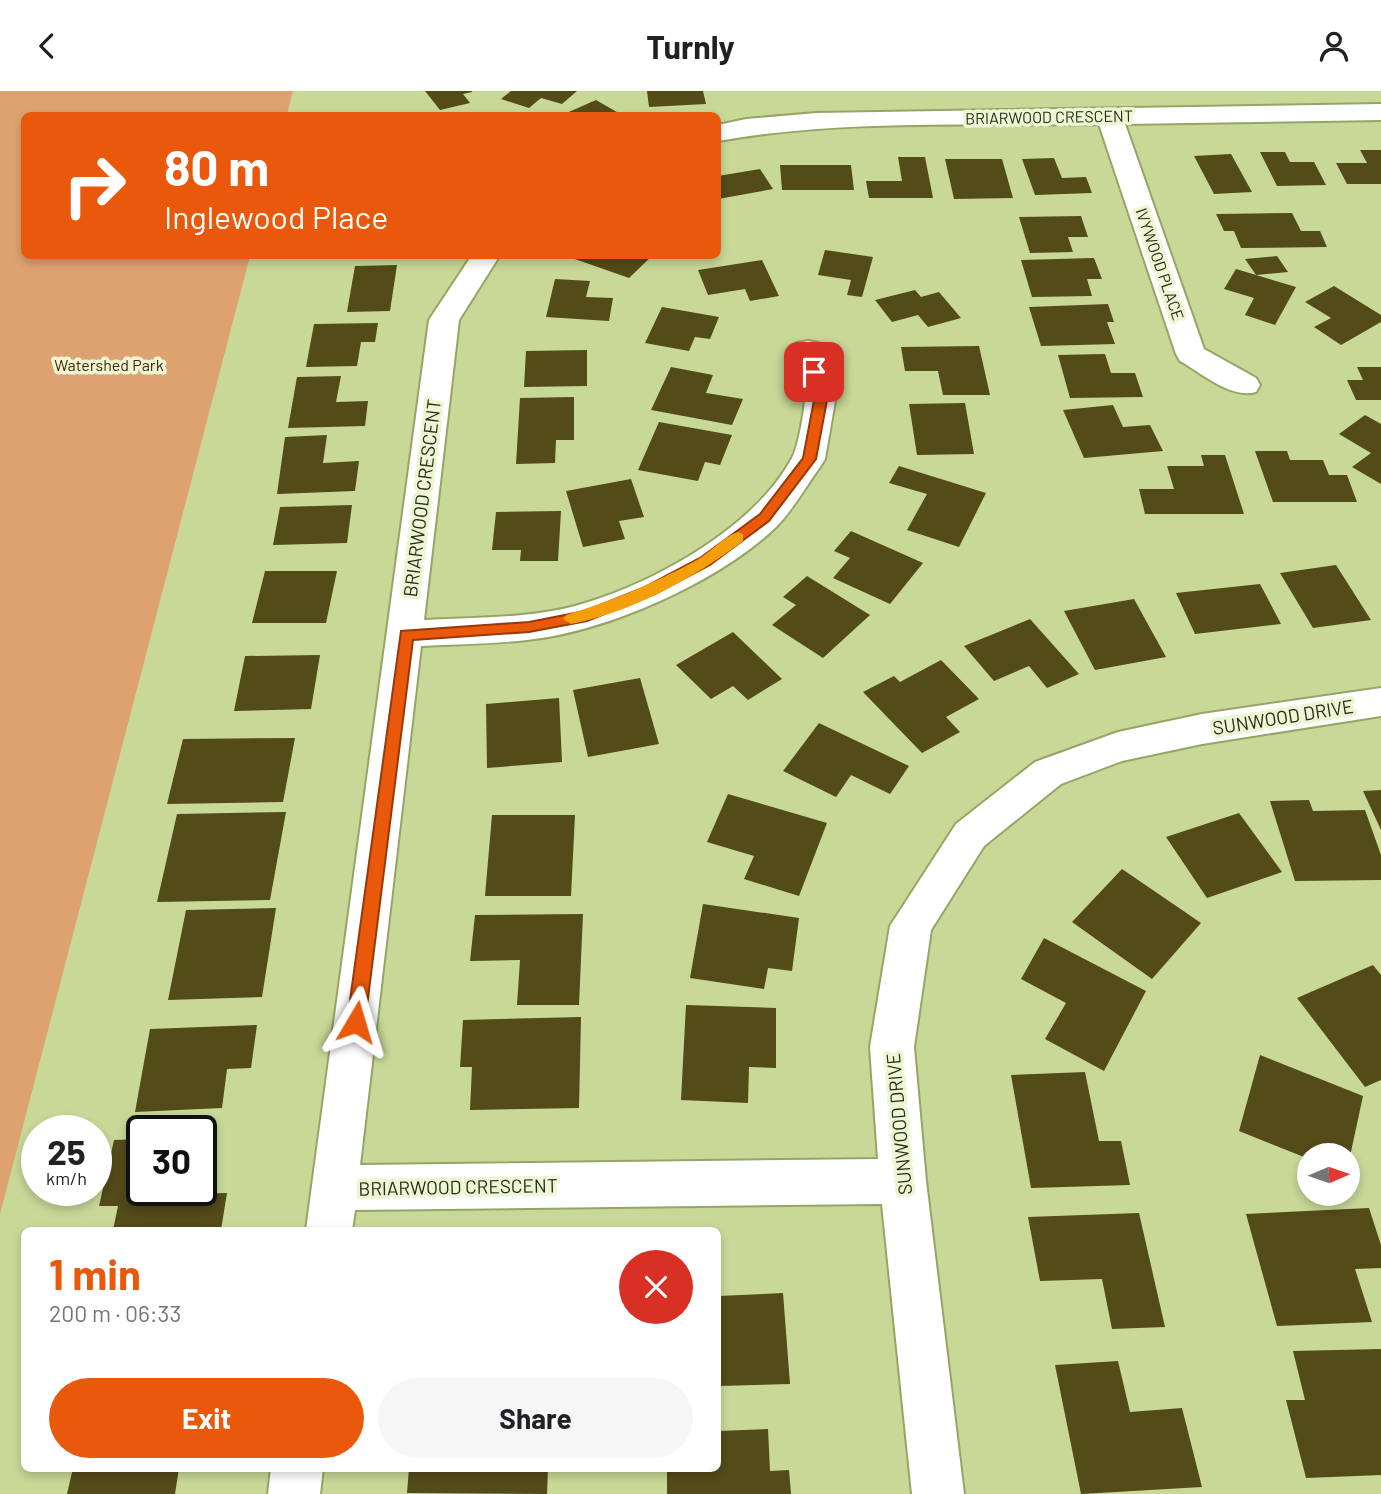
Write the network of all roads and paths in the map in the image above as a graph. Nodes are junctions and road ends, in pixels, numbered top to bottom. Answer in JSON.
{"nodes":[{"id":1,"x":1381,"y":112,"type":"edge"},
{"id":2,"x":1109,"y":115,"type":"junction"},
{"id":3,"x":721,"y":132,"type":"edge"},
{"id":4,"x":483,"y":259,"type":"edge"},
{"id":5,"x":808,"y":349,"type":"dead end"},
{"id":6,"x":1245,"y":384,"type":"dead end"},
{"id":7,"x":406,"y":635,"type":"junction"},
{"id":8,"x":1381,"y":702,"type":"edge"},
{"id":9,"x":903,"y":1181,"type":"junction"},
{"id":10,"x":332,"y":1209,"type":"edge"},
{"id":11,"x":297,"y":1472,"type":"edge"},
{"id":12,"x":294,"y":1494,"type":"edge"},
{"id":13,"x":938,"y":1494,"type":"edge"}],
"edges":[{"from":1,"to":2,"type":"street","name":"BRIARWOOD CRESCENT"},
{"from":2,"to":3,"type":"street","name":"BRIARWOOD CRESCENT"},
{"from":2,"to":6,"type":"street","name":"IVYWOOD PLACE"},
{"from":4,"to":7,"type":"street","name":"BRIARWOOD CRESCENT"},
{"from":5,"to":7,"type":"street"},
{"from":7,"to":10,"type":"street","name":"BRIARWOOD CRESCENT"},
{"from":8,"to":9,"type":"street","name":"SUNWOOD DRIVE"},
{"from":9,"to":10,"type":"street","name":"BRIARWOOD CRESCENT"},
{"from":9,"to":13,"type":"street","name":"SUNWOOD DRIVE"},
{"from":11,"to":12,"type":"street"}]}
